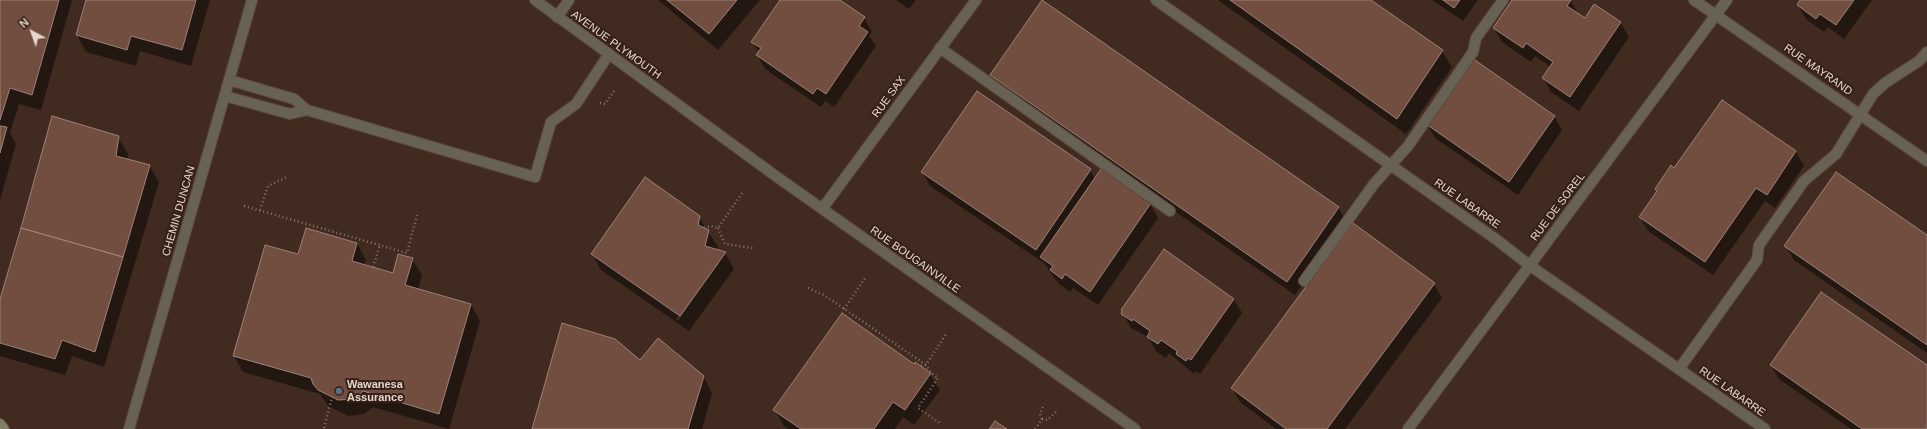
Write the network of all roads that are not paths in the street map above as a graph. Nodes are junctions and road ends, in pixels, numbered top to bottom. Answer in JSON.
{"nodes":[{"id":1,"x":252,"y":0,"type":"edge"},
{"id":2,"x":535,"y":0,"type":"edge"},
{"id":3,"x":569,"y":0,"type":"edge"},
{"id":4,"x":976,"y":0,"type":"edge"},
{"id":5,"x":1156,"y":0,"type":"edge"},
{"id":6,"x":1503,"y":0,"type":"edge"},
{"id":7,"x":1694,"y":0,"type":"edge"},
{"id":8,"x":1726,"y":0,"type":"edge"},
{"id":9,"x":1716,"y":15,"type":"junction"},
{"id":10,"x":557,"y":16,"type":"junction"},
{"id":11,"x":940,"y":48,"type":"junction"},
{"id":12,"x":1927,"y":52,"type":"edge"},
{"id":13,"x":609,"y":54,"type":"junction"},
{"id":14,"x":229,"y":80,"type":"junction"},
{"id":15,"x":225,"y":96,"type":"junction"},
{"id":16,"x":684,"y":108,"type":"joint"},
{"id":17,"x":307,"y":110,"type":"junction"},
{"id":18,"x":1860,"y":115,"type":"junction"},
{"id":19,"x":1927,"y":161,"type":"edge"},
{"id":20,"x":1391,"y":166,"type":"junction"},
{"id":21,"x":822,"y":209,"type":"junction"},
{"id":22,"x":1170,"y":211,"type":"dead end"},
{"id":23,"x":1530,"y":266,"type":"junction"},
{"id":24,"x":1304,"y":281,"type":"dead end"},
{"id":25,"x":1679,"y":370,"type":"junction"},
{"id":26,"x":0,"y":424,"type":"edge"},
{"id":27,"x":4,"y":429,"type":"edge"},
{"id":28,"x":129,"y":429,"type":"edge"},
{"id":29,"x":1135,"y":429,"type":"edge"},
{"id":30,"x":1408,"y":429,"type":"edge"},
{"id":31,"x":1765,"y":429,"type":"edge"}],
"edges":[{"from":1,"to":14,"type":"street","name":"CHEMIN DUNCAN"},
{"from":2,"to":10,"type":"street","name":"AVENUE PLYMOUTH"},
{"from":3,"to":10,"type":"street"},
{"from":4,"to":11,"type":"street","name":"RUE SAX"},
{"from":5,"to":20,"type":"street","name":"RUE LABARRE"},
{"from":6,"to":20,"type":"street"},
{"from":7,"to":9,"type":"street","name":"RUE MAYRAND"},
{"from":8,"to":9,"type":"street","name":"RUE DE SOREL"},
{"from":9,"to":18,"type":"street","name":"RUE MAYRAND"},
{"from":9,"to":23,"type":"street","name":"RUE DE SOREL"},
{"from":10,"to":13,"type":"street","name":"AVENUE PLYMOUTH"},
{"from":11,"to":21,"type":"street","name":"RUE SAX"},
{"from":11,"to":22,"type":"street"},
{"from":12,"to":18,"type":"street"},
{"from":13,"to":16,"type":"street","name":"AVENUE PLYMOUTH"},
{"from":13,"to":17,"type":"street"},
{"from":14,"to":15,"type":"street","name":"CHEMIN DUNCAN"},
{"from":14,"to":17,"type":"street"},
{"from":15,"to":17,"type":"street"},
{"from":15,"to":28,"type":"street","name":"CHEMIN DUNCAN"},
{"from":16,"to":21,"type":"street","name":"RUE BOUGAINVILLE"},
{"from":18,"to":19,"type":"street","name":"RUE MAYRAND"},
{"from":18,"to":25,"type":"street"},
{"from":20,"to":23,"type":"street","name":"RUE LABARRE"},
{"from":20,"to":24,"type":"street"},
{"from":21,"to":29,"type":"street","name":"RUE BOUGAINVILLE"},
{"from":23,"to":25,"type":"street","name":"RUE LABARRE"},
{"from":23,"to":30,"type":"street","name":"RUE DE SOREL"},
{"from":25,"to":31,"type":"street","name":"RUE LABARRE"},
{"from":26,"to":27,"type":"main road"}]}
